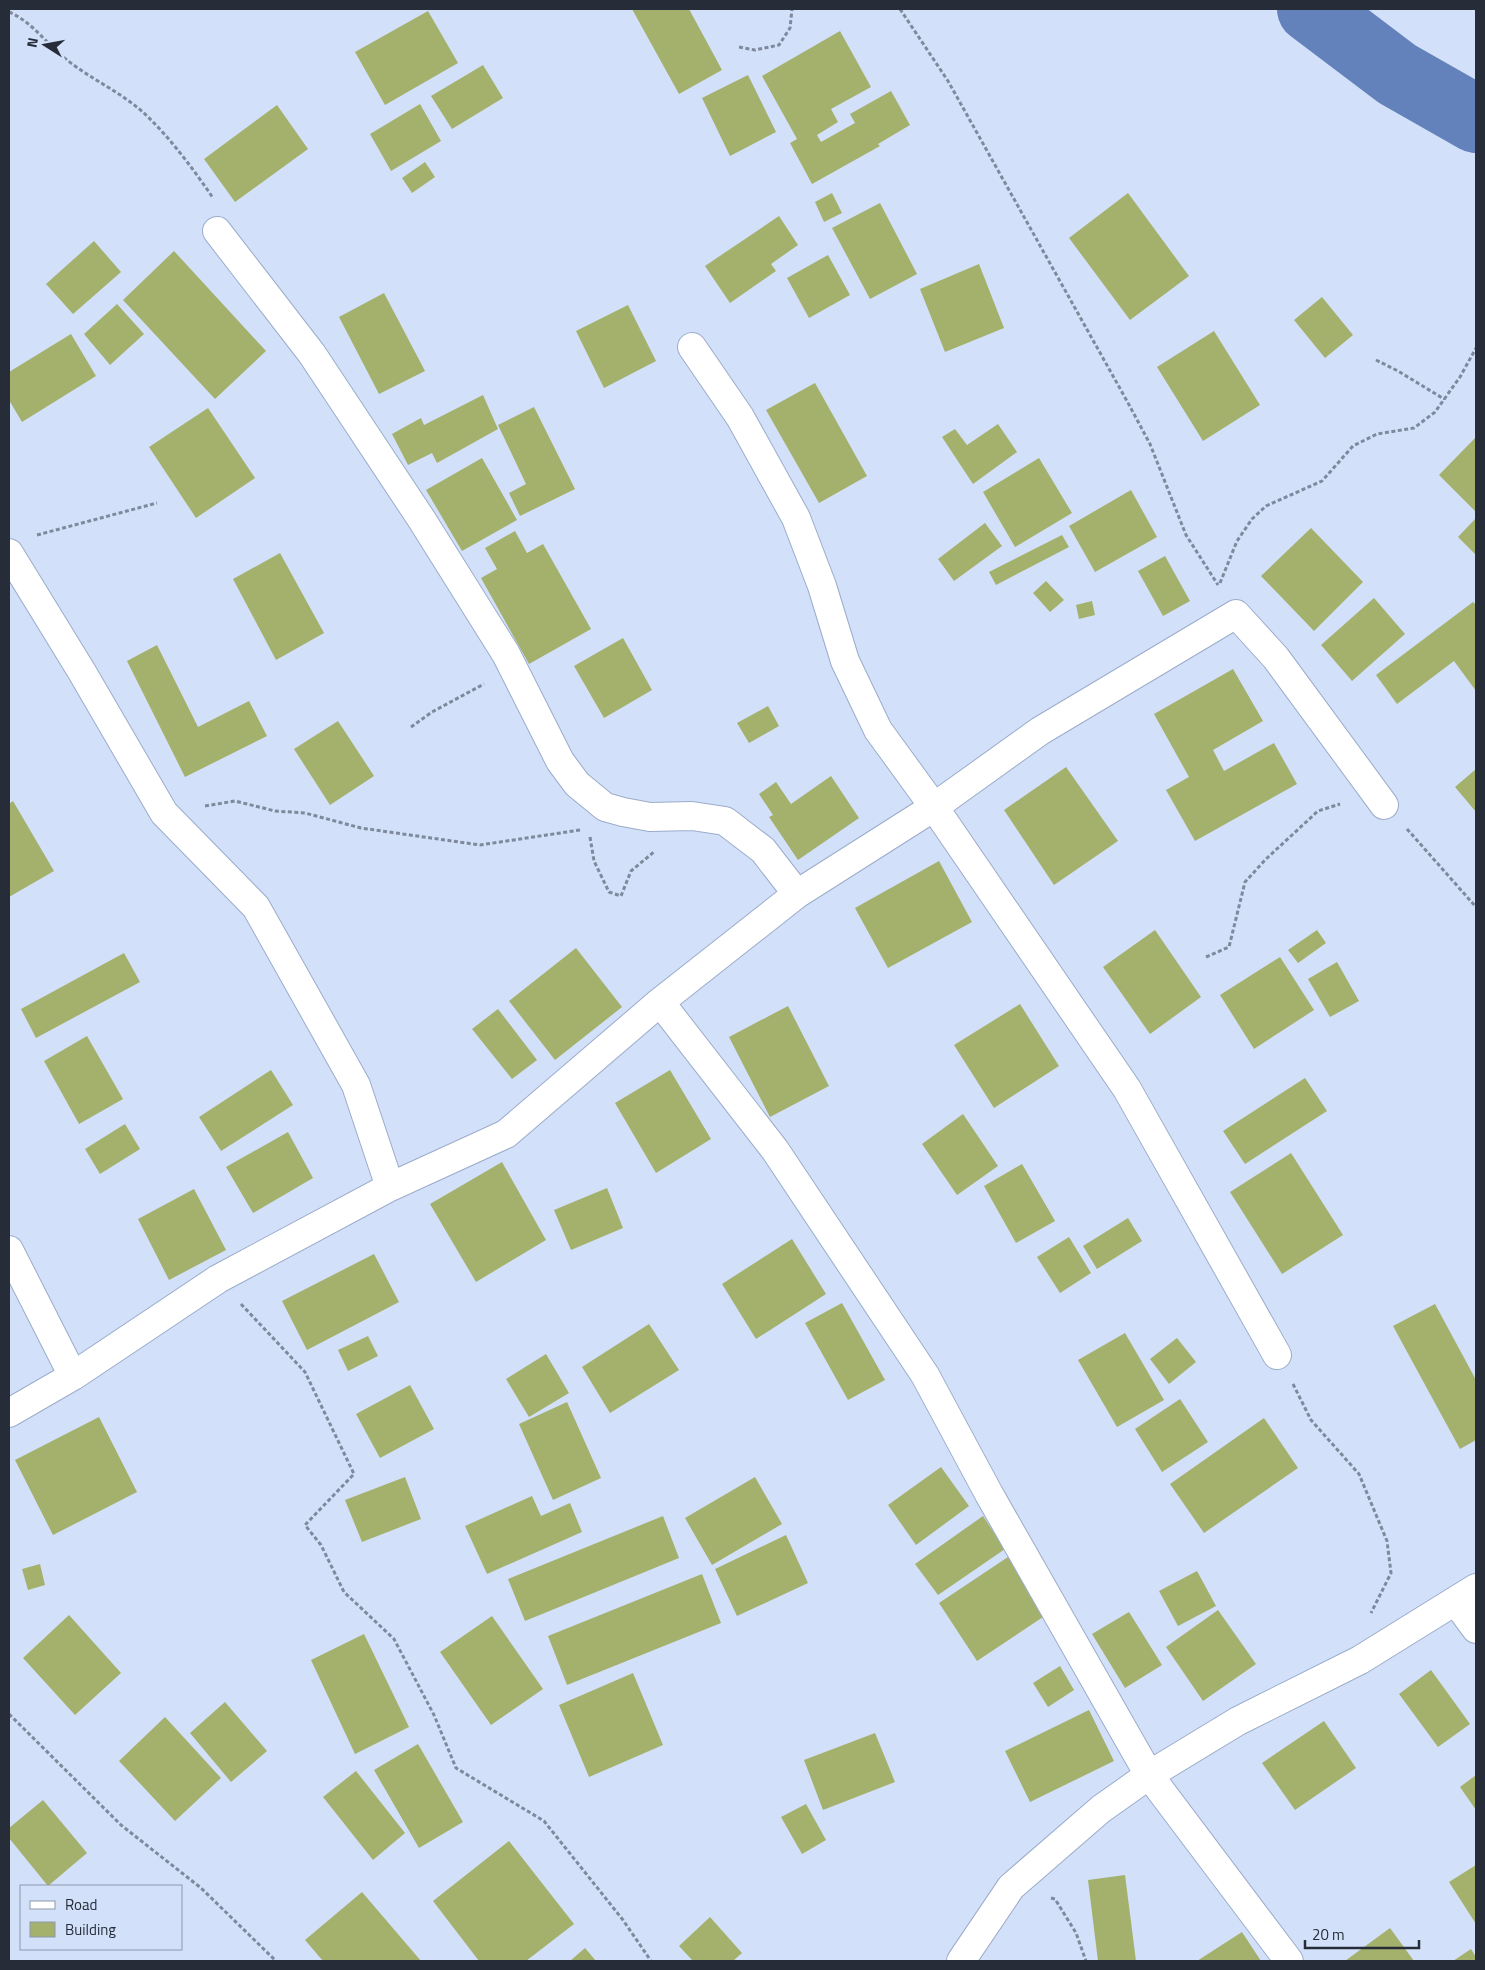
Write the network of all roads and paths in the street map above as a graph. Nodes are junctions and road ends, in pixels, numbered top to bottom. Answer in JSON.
{"nodes":[{"id":1,"x":792,"y":9,"type":"edge"},
{"id":2,"x":900,"y":9,"type":"edge"},
{"id":3,"x":9,"y":12,"type":"edge"},
{"id":4,"x":740,"y":47,"type":"dead end"},
{"id":5,"x":217,"y":231,"type":"joint"},
{"id":6,"x":692,"y":347,"type":"dead end"},
{"id":7,"x":1476,"y":348,"type":"edge"},
{"id":8,"x":1376,"y":360,"type":"dead end"},
{"id":9,"x":1444,"y":399,"type":"junction"},
{"id":10,"x":157,"y":503,"type":"dead end"},
{"id":11,"x":36,"y":536,"type":"dead end"},
{"id":12,"x":9,"y":553,"type":"edge"},
{"id":13,"x":1218,"y":586,"type":"junction"},
{"id":14,"x":1236,"y":614,"type":"junction"},
{"id":15,"x":514,"y":670,"type":"junction"},
{"id":16,"x":411,"y":727,"type":"dead end"},
{"id":17,"x":1378,"y":796,"type":"junction"},
{"id":18,"x":934,"y":807,"type":"junction"},
{"id":19,"x":164,"y":813,"type":"junction"},
{"id":20,"x":692,"y":816,"type":"junction"},
{"id":21,"x":797,"y":894,"type":"junction"},
{"id":22,"x":1476,"y":907,"type":"edge"},
{"id":23,"x":1206,"y":957,"type":"dead end"},
{"id":24,"x":660,"y":1002,"type":"junction"},
{"id":25,"x":390,"y":1187,"type":"junction"},
{"id":26,"x":9,"y":1250,"type":"edge"},
{"id":27,"x":218,"y":1279,"type":"junction"},
{"id":28,"x":1277,"y":1355,"type":"joint"},
{"id":29,"x":73,"y":1376,"type":"junction"},
{"id":30,"x":9,"y":1413,"type":"edge"},
{"id":31,"x":1466,"y":1595,"type":"edge"},
{"id":32,"x":1476,"y":1629,"type":"edge"},
{"id":33,"x":1360,"y":1660,"type":"junction"},
{"id":34,"x":9,"y":1714,"type":"edge"},
{"id":35,"x":1148,"y":1775,"type":"junction"},
{"id":36,"x":1011,"y":1887,"type":"junction"},
{"id":37,"x":276,"y":1961,"type":"edge"},
{"id":38,"x":651,"y":1961,"type":"edge"},
{"id":39,"x":961,"y":1961,"type":"edge"},
{"id":40,"x":1086,"y":1961,"type":"edge"},
{"id":41,"x":1289,"y":1961,"type":"edge"}],
"edges":[{"from":1,"to":4,"type":"path"},
{"from":2,"to":13,"type":"path"},
{"from":3,"to":5,"type":"path"},
{"from":5,"to":15,"type":"street"},
{"from":6,"to":18,"type":"street"},
{"from":7,"to":9,"type":"path"},
{"from":8,"to":9,"type":"path"},
{"from":9,"to":13,"type":"path"},
{"from":10,"to":11,"type":"path"},
{"from":12,"to":19,"type":"street"},
{"from":13,"to":14,"type":"path"},
{"from":14,"to":17,"type":"street"},
{"from":14,"to":18,"type":"street"},
{"from":15,"to":16,"type":"path"},
{"from":15,"to":20,"type":"street"},
{"from":17,"to":22,"type":"path"},
{"from":17,"to":23,"type":"path"},
{"from":18,"to":21,"type":"street"},
{"from":18,"to":28,"type":"street"},
{"from":19,"to":20,"type":"path"},
{"from":19,"to":25,"type":"street"},
{"from":20,"to":21,"type":"street"},
{"from":21,"to":24,"type":"street"},
{"from":24,"to":25,"type":"street"},
{"from":24,"to":35,"type":"street"},
{"from":25,"to":27,"type":"street"},
{"from":26,"to":29,"type":"street"},
{"from":27,"to":29,"type":"street"},
{"from":27,"to":38,"type":"path"},
{"from":28,"to":33,"type":"path"},
{"from":29,"to":30,"type":"street"},
{"from":31,"to":32,"type":"street"},
{"from":31,"to":33,"type":"street"},
{"from":33,"to":35,"type":"street"},
{"from":34,"to":37,"type":"path"},
{"from":35,"to":36,"type":"street"},
{"from":35,"to":41,"type":"street"},
{"from":36,"to":39,"type":"street"},
{"from":36,"to":40,"type":"path"}]}
